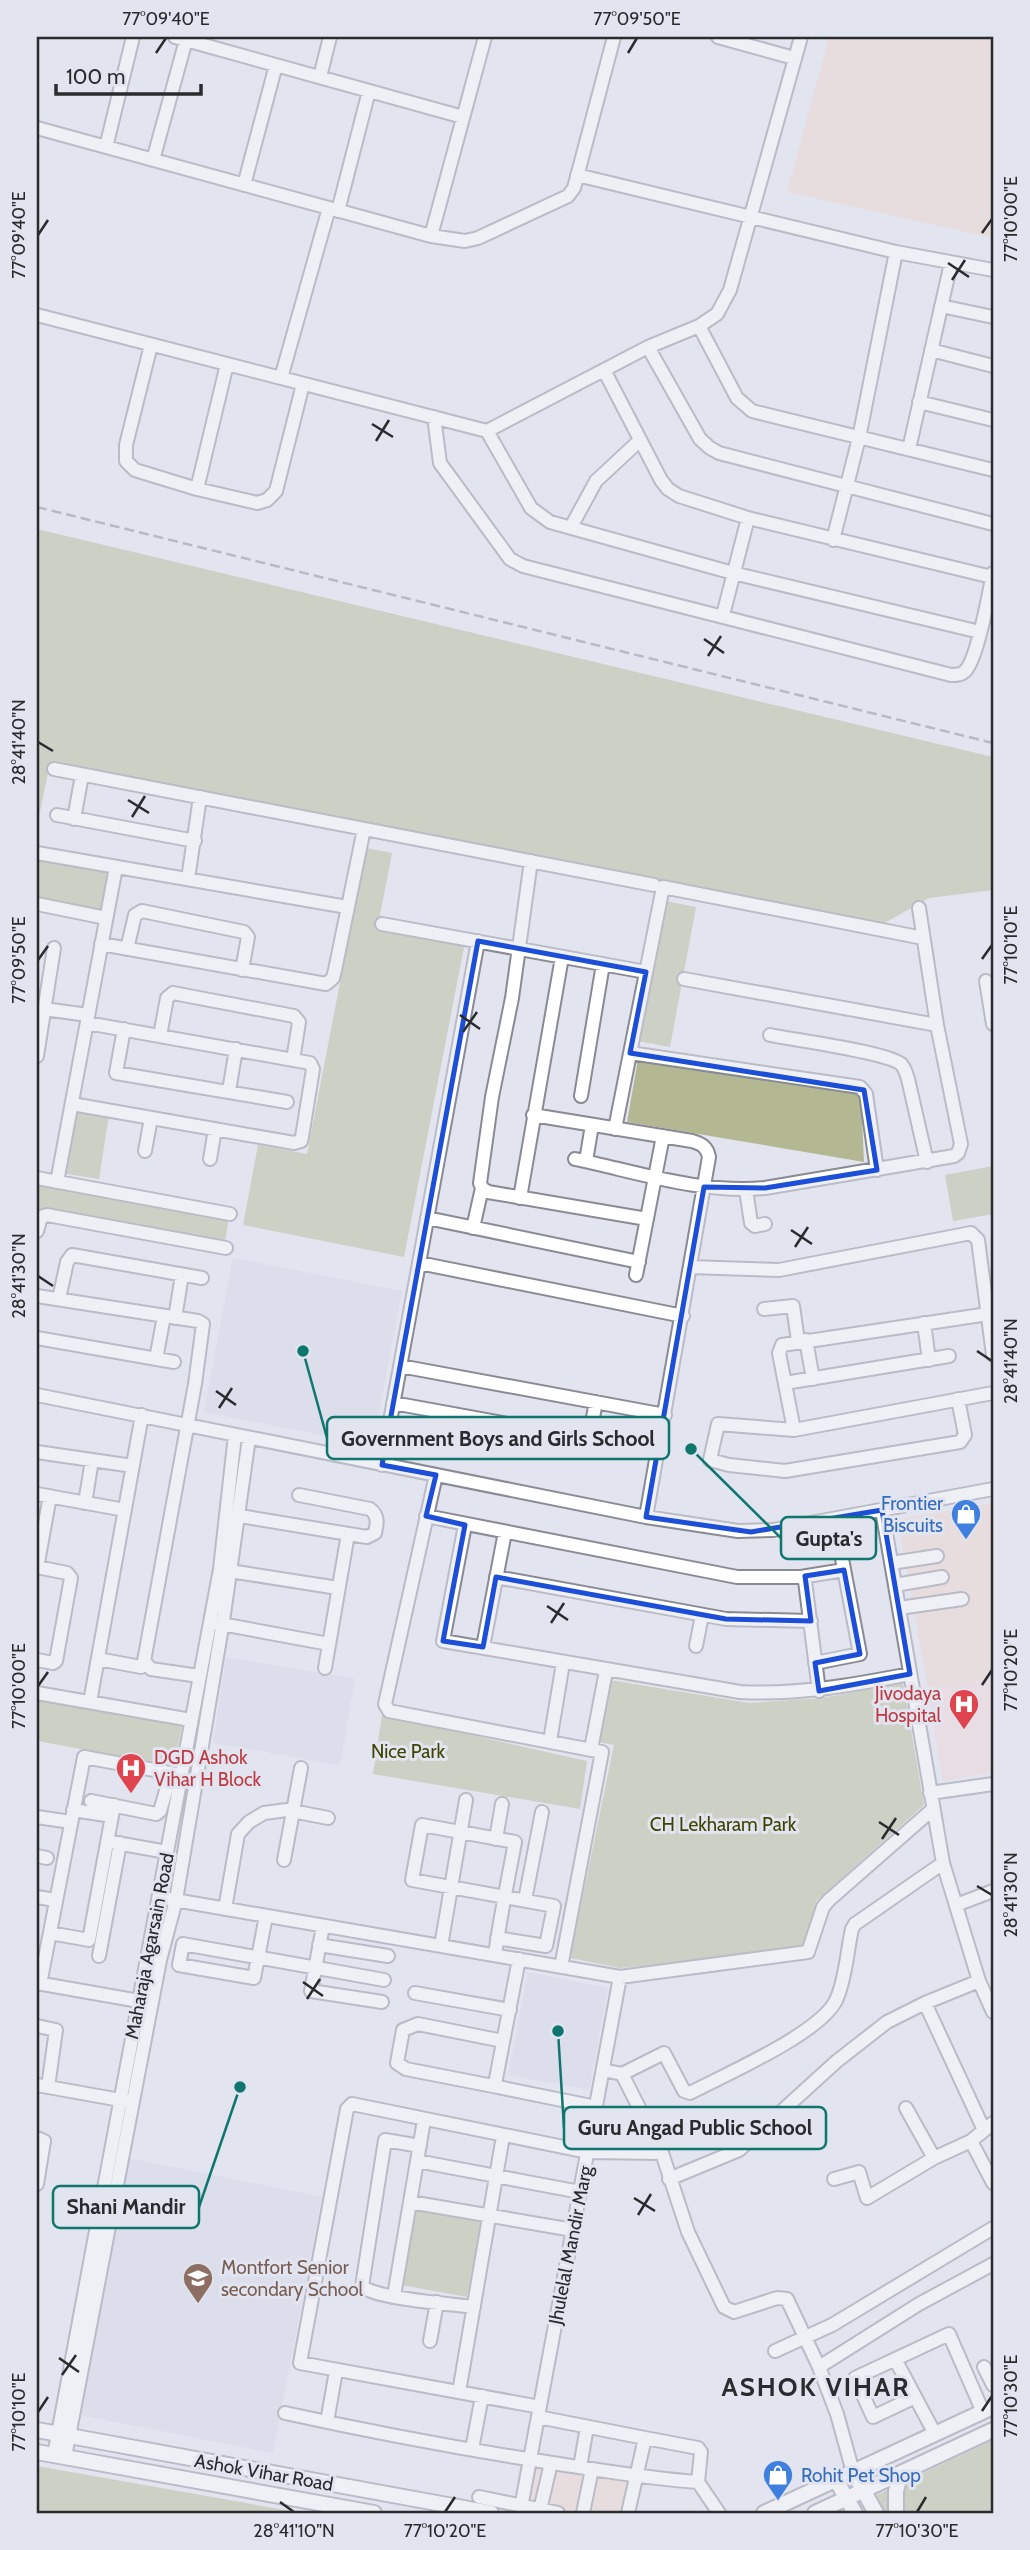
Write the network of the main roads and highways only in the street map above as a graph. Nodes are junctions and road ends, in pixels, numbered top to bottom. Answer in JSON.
{"nodes":[{"id":1,"x":988,"y":2409,"type":"edge"},
{"id":2,"x":37,"y":2430,"type":"edge"},
{"id":3,"x":993,"y":2430,"type":"edge"},
{"id":4,"x":37,"y":2452,"type":"edge"},
{"id":5,"x":853,"y":2472,"type":"junction"},
{"id":6,"x":901,"y":2473,"type":"junction"},
{"id":7,"x":836,"y":2480,"type":"junction"},
{"id":8,"x":863,"y":2491,"type":"junction"},
{"id":9,"x":846,"y":2498,"type":"junction"},
{"id":10,"x":374,"y":2513,"type":"edge"},
{"id":11,"x":491,"y":2513,"type":"edge"},
{"id":12,"x":764,"y":2513,"type":"edge"},
{"id":13,"x":815,"y":2513,"type":"edge"},
{"id":14,"x":855,"y":2513,"type":"edge"},
{"id":15,"x":876,"y":2513,"type":"edge"},
{"id":16,"x":896,"y":2513,"type":"edge"}],
"edges":[{"from":1,"to":5,"type":"main road"},
{"from":2,"to":11,"type":"main road","name":"Ashok Vihar Road"},
{"from":3,"to":6,"type":"main road"},
{"from":4,"to":10,"type":"main road","name":"Ashok Vihar Road"},
{"from":5,"to":7,"type":"main road"},
{"from":5,"to":8,"type":"main road"},
{"from":6,"to":8,"type":"main road"},
{"from":6,"to":16,"type":"main road"},
{"from":7,"to":9,"type":"main road"},
{"from":7,"to":12,"type":"main road"},
{"from":8,"to":9,"type":"main road"},
{"from":8,"to":15,"type":"main road"},
{"from":9,"to":13,"type":"main road"},
{"from":9,"to":14,"type":"main road"}]}
